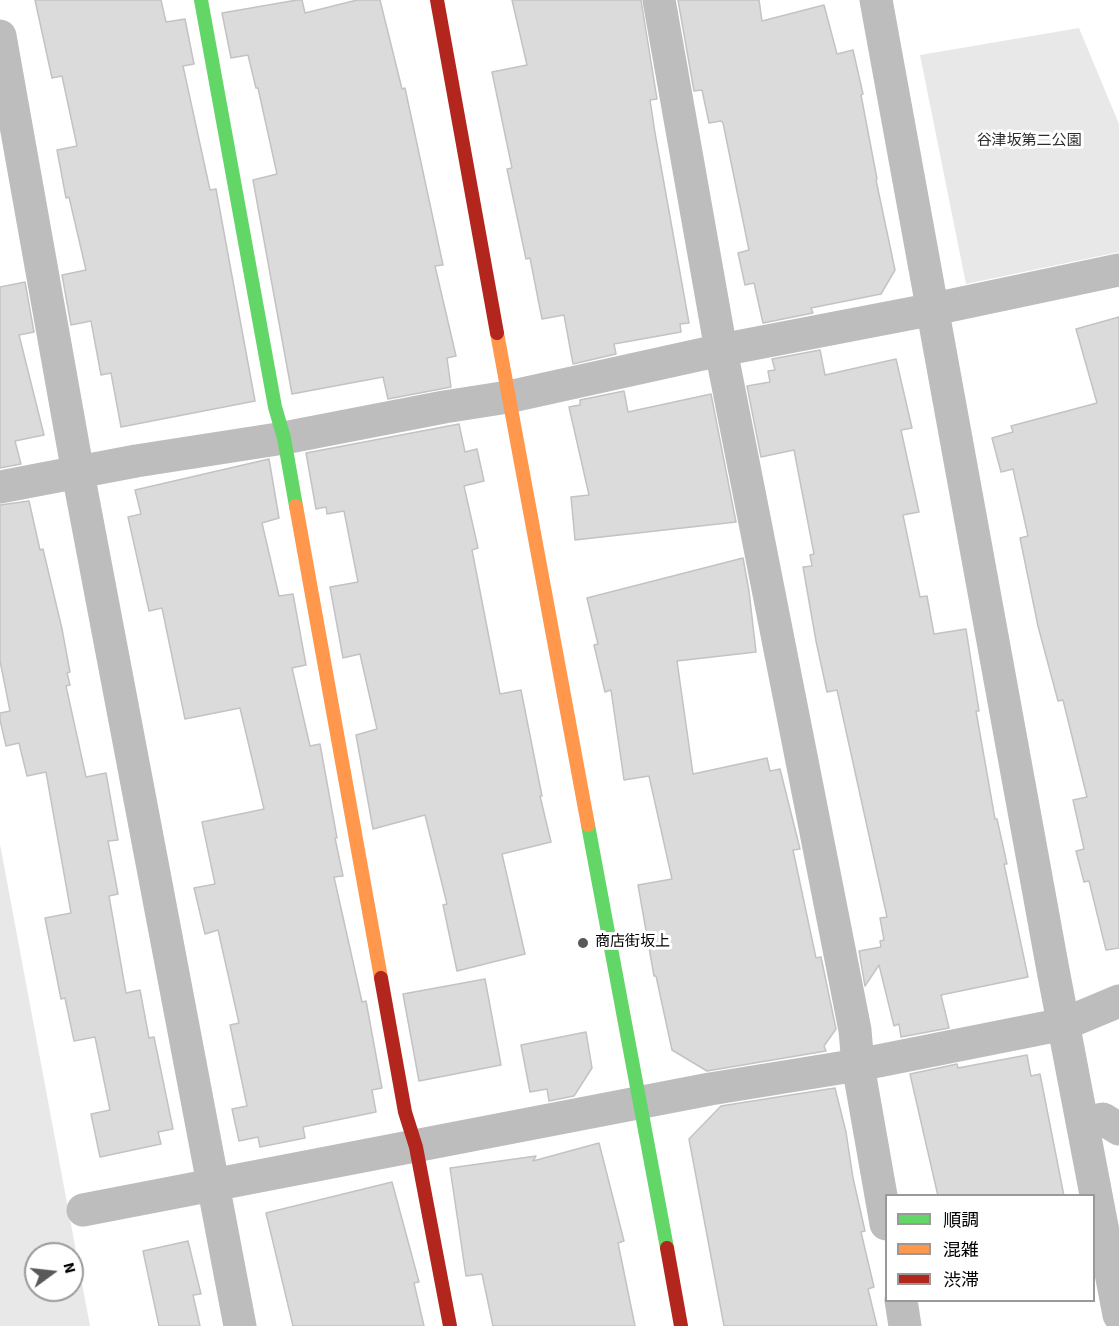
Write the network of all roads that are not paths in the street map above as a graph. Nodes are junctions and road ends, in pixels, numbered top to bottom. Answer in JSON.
{"nodes":[{"id":1,"x":201,"y":0,"type":"edge"},
{"id":2,"x":437,"y":0,"type":"edge"},
{"id":3,"x":659,"y":0,"type":"edge"},
{"id":4,"x":876,"y":0,"type":"edge"},
{"id":5,"x":0,"y":36,"type":"edge"},
{"id":6,"x":1119,"y":270,"type":"edge"},
{"id":7,"x":934,"y":309,"type":"junction"},
{"id":8,"x":721,"y":350,"type":"junction"},
{"id":9,"x":508,"y":397,"type":"junction"},
{"id":10,"x":284,"y":438,"type":"junction"},
{"id":11,"x":78,"y":473,"type":"junction"},
{"id":12,"x":0,"y":487,"type":"edge"},
{"id":13,"x":1119,"y":1001,"type":"edge"},
{"id":14,"x":1064,"y":1024,"type":"junction"},
{"id":15,"x":858,"y":1065,"type":"junction"},
{"id":16,"x":639,"y":1104,"type":"junction"},
{"id":17,"x":1084,"y":1124,"type":"junction"},
{"id":18,"x":1119,"y":1129,"type":"edge"},
{"id":19,"x":416,"y":1147,"type":"junction"},
{"id":20,"x":214,"y":1186,"type":"junction"},
{"id":21,"x":83,"y":1210,"type":"dead end"},
{"id":22,"x":885,"y":1218,"type":"edge"},
{"id":23,"x":901,"y":1302,"type":"edge"},
{"id":24,"x":1119,"y":1315,"type":"edge"},
{"id":25,"x":240,"y":1326,"type":"edge"},
{"id":26,"x":450,"y":1326,"type":"edge"},
{"id":27,"x":681,"y":1326,"type":"edge"},
{"id":28,"x":905,"y":1326,"type":"edge"}],
"edges":[{"from":1,"to":10,"type":"street"},
{"from":2,"to":9,"type":"street"},
{"from":3,"to":8,"type":"street"},
{"from":4,"to":7,"type":"street"},
{"from":5,"to":11,"type":"street"},
{"from":6,"to":7,"type":"street"},
{"from":7,"to":8,"type":"street"},
{"from":7,"to":14,"type":"street"},
{"from":8,"to":9,"type":"street"},
{"from":8,"to":15,"type":"street"},
{"from":9,"to":10,"type":"street"},
{"from":9,"to":16,"type":"street"},
{"from":10,"to":11,"type":"street"},
{"from":10,"to":19,"type":"street"},
{"from":11,"to":12,"type":"street"},
{"from":11,"to":20,"type":"street"},
{"from":13,"to":14,"type":"street"},
{"from":14,"to":15,"type":"street"},
{"from":14,"to":17,"type":"street"},
{"from":15,"to":16,"type":"street"},
{"from":15,"to":22,"type":"street"},
{"from":16,"to":19,"type":"street"},
{"from":16,"to":27,"type":"street"},
{"from":17,"to":18,"type":"street"},
{"from":17,"to":24,"type":"street"},
{"from":19,"to":20,"type":"street"},
{"from":19,"to":26,"type":"street"},
{"from":20,"to":21,"type":"street"},
{"from":20,"to":25,"type":"street"},
{"from":23,"to":28,"type":"street"}]}
